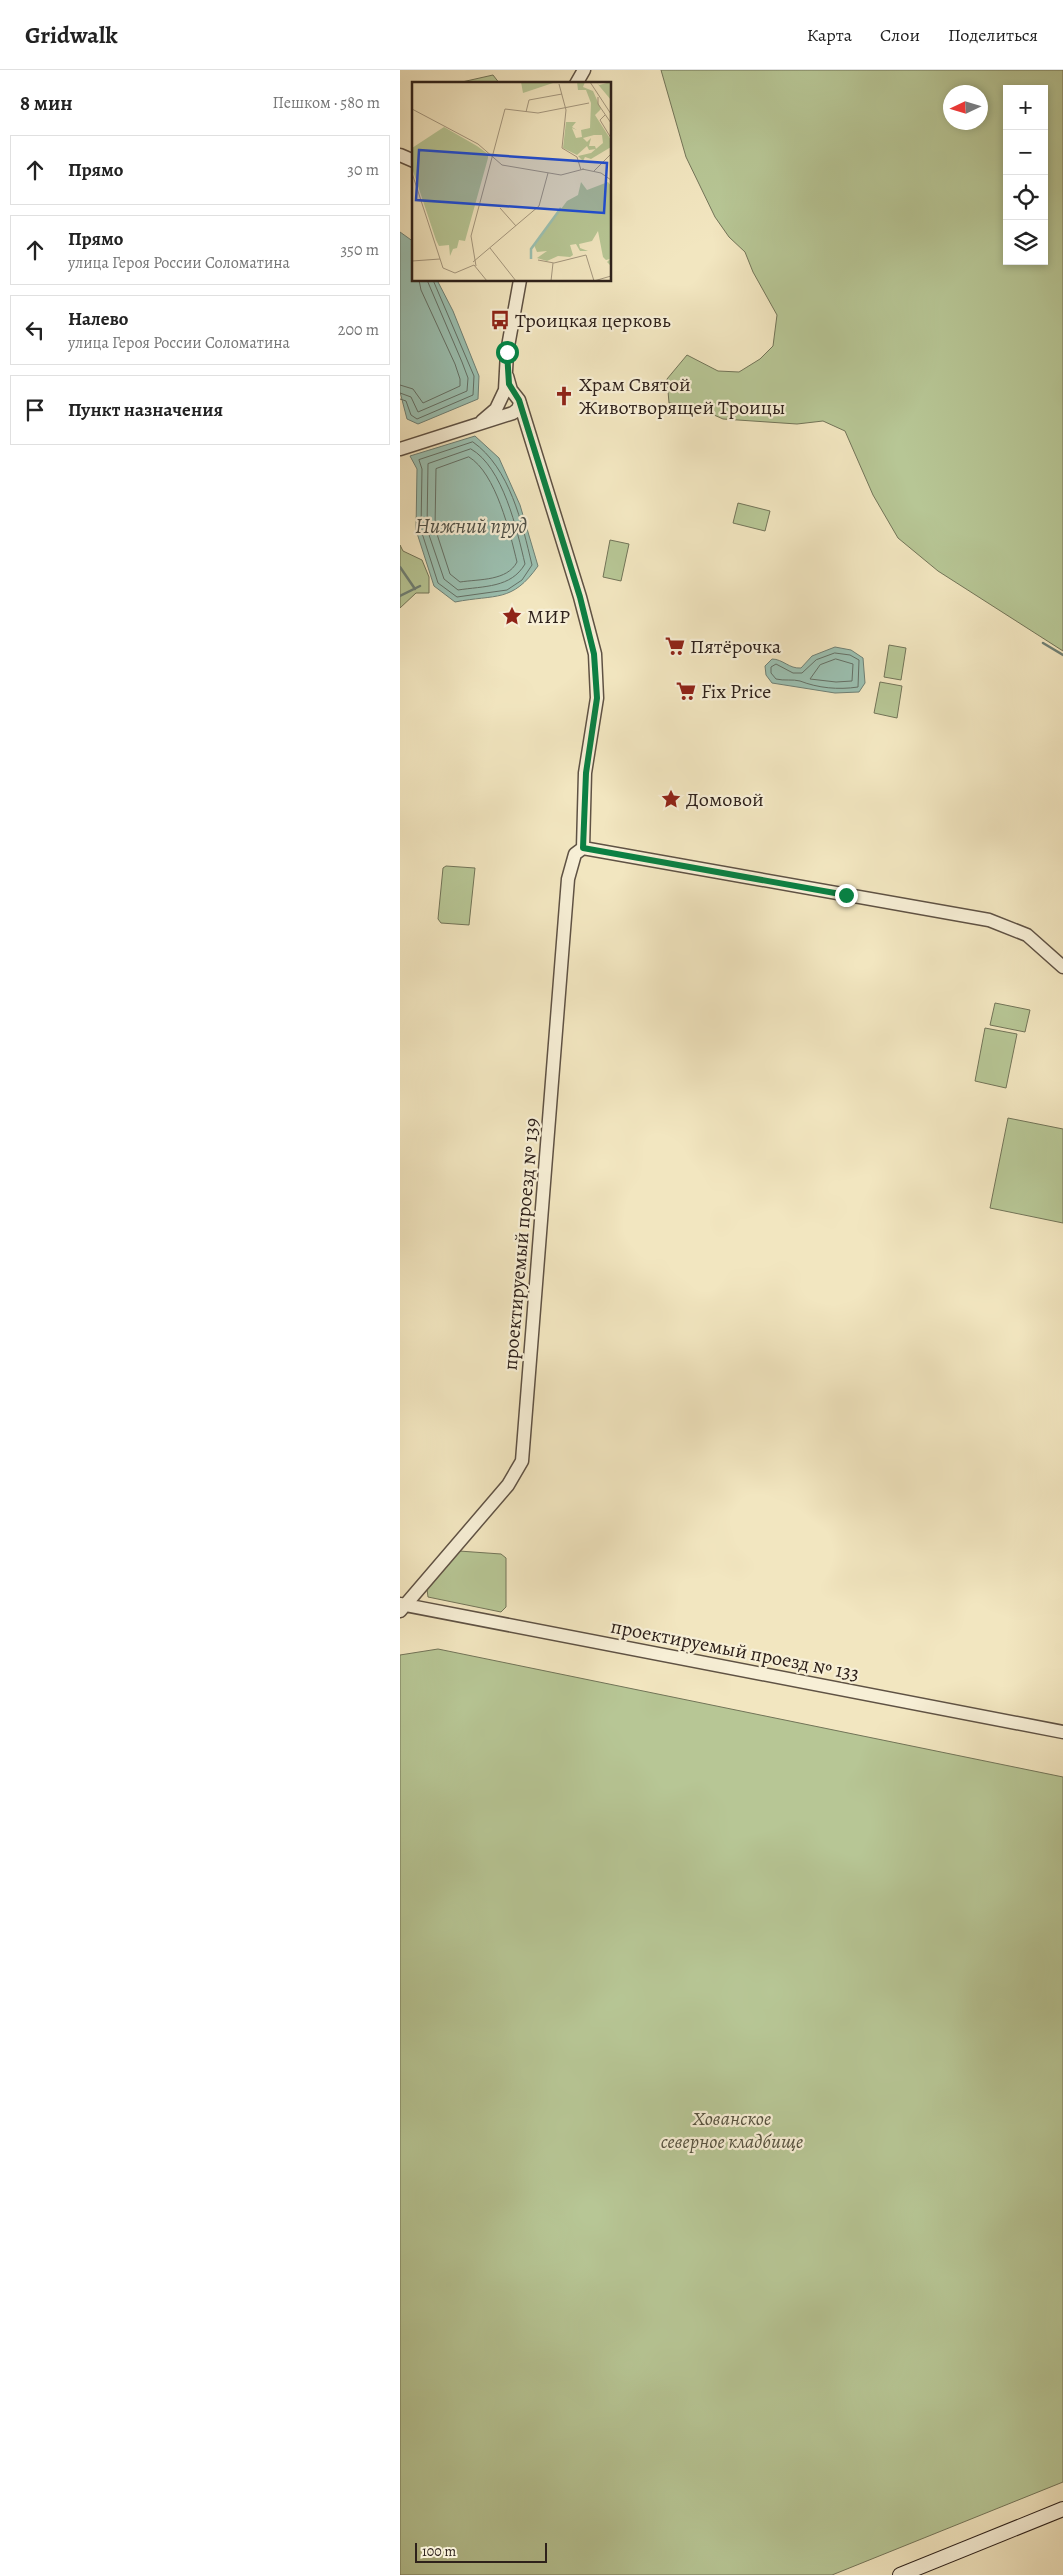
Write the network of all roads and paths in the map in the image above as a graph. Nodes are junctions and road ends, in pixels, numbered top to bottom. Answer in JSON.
{"nodes":[{"id":1,"x":584,"y":70,"type":"edge"},
{"id":2,"x":577,"y":82,"type":"edge"},
{"id":3,"x":400,"y":155,"type":"edge"},
{"id":4,"x":412,"y":159,"type":"edge"},
{"id":5,"x":520,"y":281,"type":"edge"},
{"id":6,"x":507,"y":376,"type":"junction"},
{"id":7,"x":500,"y":401,"type":"junction"},
{"id":8,"x":514,"y":406,"type":"junction"},
{"id":9,"x":482,"y":421,"type":"junction"},
{"id":10,"x":400,"y":449,"type":"edge"},
{"id":11,"x":583,"y":848,"type":"junction"},
{"id":12,"x":1063,"y":967,"type":"edge"},
{"id":13,"x":401,"y":1607,"type":"edge"},
{"id":14,"x":1063,"y":1732,"type":"edge"},
{"id":15,"x":1063,"y":2508,"type":"edge"},
{"id":16,"x":900,"y":2575,"type":"edge"}],
"edges":[{"from":1,"to":2,"type":"street"},
{"from":3,"to":4,"type":"street"},
{"from":5,"to":6,"type":"street"},
{"from":6,"to":7,"type":"street"},
{"from":6,"to":8,"type":"street"},
{"from":7,"to":8,"type":"street"},
{"from":7,"to":8,"type":"street"},
{"from":7,"to":9,"type":"street"},
{"from":8,"to":9,"type":"street"},
{"from":8,"to":11,"type":"street"},
{"from":9,"to":10,"type":"street"},
{"from":11,"to":12,"type":"street"},
{"from":11,"to":13,"type":"street","name":"проектируемый проезд № 139"},
{"from":13,"to":14,"type":"street","name":"проектируемый проезд № 133"},
{"from":15,"to":16,"type":"main road"}]}
